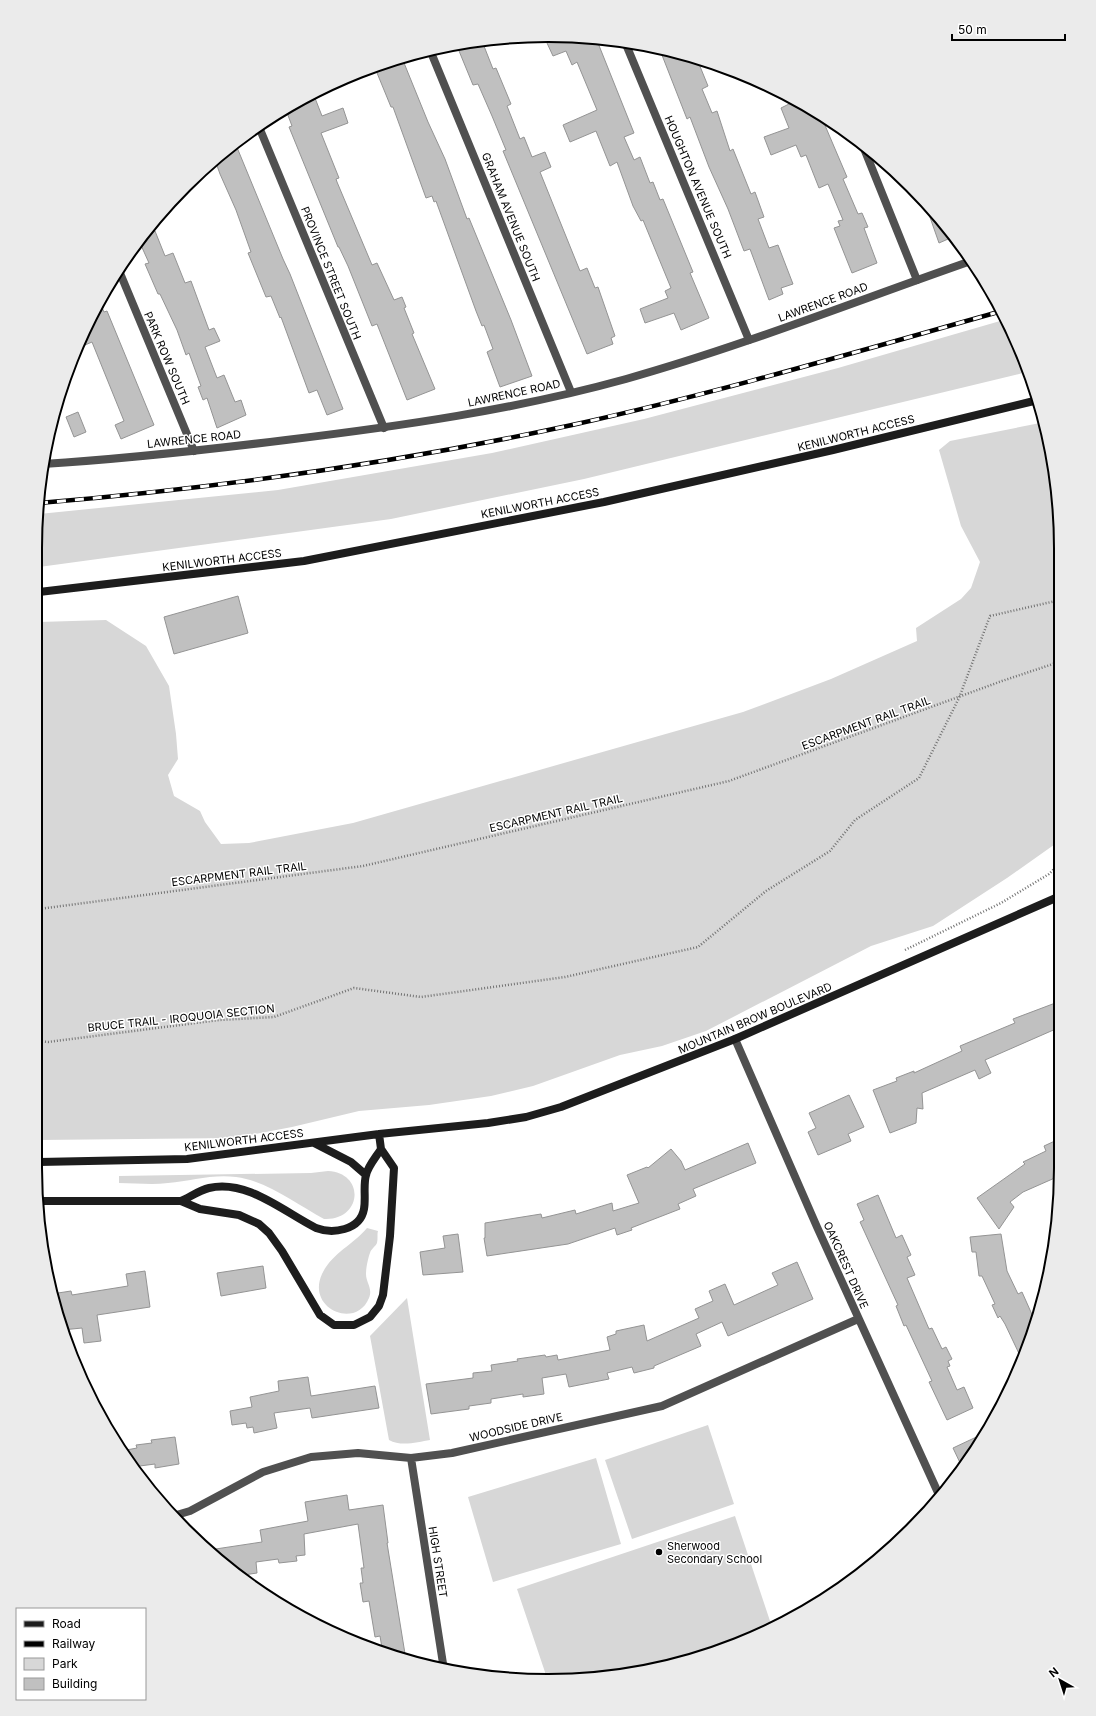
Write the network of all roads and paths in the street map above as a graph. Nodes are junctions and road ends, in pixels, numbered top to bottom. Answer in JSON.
{"nodes":[{"id":1,"x":628,"y":48,"type":"edge"},
{"id":2,"x":432,"y":56,"type":"edge"},
{"id":3,"x":261,"y":132,"type":"edge"},
{"id":4,"x":867,"y":156,"type":"edge"},
{"id":5,"x":966,"y":263,"type":"edge"},
{"id":6,"x":121,"y":276,"type":"edge"},
{"id":7,"x":918,"y":280,"type":"junction"},
{"id":8,"x":749,"y":340,"type":"junction"},
{"id":9,"x":571,"y":392,"type":"junction"},
{"id":10,"x":1032,"y":401,"type":"edge"},
{"id":11,"x":384,"y":428,"type":"junction"},
{"id":12,"x":194,"y":451,"type":"junction"},
{"id":13,"x":49,"y":464,"type":"edge"},
{"id":14,"x":42,"y":592,"type":"edge"},
{"id":15,"x":1054,"y":601,"type":"edge"},
{"id":16,"x":1054,"y":664,"type":"edge"},
{"id":17,"x":959,"y":698,"type":"junction"},
{"id":18,"x":1054,"y":869,"type":"edge"},
{"id":19,"x":1054,"y":899,"type":"edge"},
{"id":20,"x":42,"y":909,"type":"edge"},
{"id":21,"x":904,"y":951,"type":"dead end"},
{"id":22,"x":736,"y":1039,"type":"junction"},
{"id":23,"x":42,"y":1041,"type":"edge"},
{"id":24,"x":451,"y":1127,"type":"joint"},
{"id":25,"x":379,"y":1134,"type":"junction"},
{"id":26,"x":314,"y":1143,"type":"junction"},
{"id":27,"x":381,"y":1149,"type":"junction"},
{"id":28,"x":42,"y":1162,"type":"edge"},
{"id":29,"x":366,"y":1175,"type":"junction"},
{"id":30,"x":43,"y":1201,"type":"edge"},
{"id":31,"x":181,"y":1201,"type":"junction"},
{"id":32,"x":858,"y":1319,"type":"junction"},
{"id":33,"x":411,"y":1458,"type":"junction"},
{"id":34,"x":937,"y":1491,"type":"edge"},
{"id":35,"x":179,"y":1514,"type":"edge"},
{"id":36,"x":443,"y":1663,"type":"edge"}],
"edges":[{"from":1,"to":8,"type":"street","name":"HOUGHTON AVENUE SOUTH"},
{"from":2,"to":9,"type":"street","name":"GRAHAM AVENUE SOUTH"},
{"from":3,"to":11,"type":"street","name":"PROVINCE STREET SOUTH"},
{"from":4,"to":7,"type":"street"},
{"from":5,"to":7,"type":"street","name":"LAWRENCE ROAD"},
{"from":6,"to":12,"type":"street","name":"PARK ROW SOUTH"},
{"from":7,"to":8,"type":"street","name":"LAWRENCE ROAD"},
{"from":8,"to":9,"type":"street","name":"LAWRENCE ROAD"},
{"from":9,"to":11,"type":"street","name":"LAWRENCE ROAD"},
{"from":10,"to":14,"type":"main road","name":"KENILWORTH ACCESS"},
{"from":11,"to":12,"type":"street","name":"LAWRENCE ROAD"},
{"from":12,"to":13,"type":"street","name":"LAWRENCE ROAD"},
{"from":15,"to":17,"type":"path","name":"BRUCE TRAIL - IROQUOIA SECTION"},
{"from":16,"to":17,"type":"path","name":"ESCARPMENT RAIL TRAIL"},
{"from":17,"to":20,"type":"path","name":"ESCARPMENT RAIL TRAIL"},
{"from":17,"to":23,"type":"path","name":"BRUCE TRAIL - IROQUOIA SECTION"},
{"from":18,"to":21,"type":"path"},
{"from":19,"to":22,"type":"main road","name":"MOUNTAIN BROW BOULEVARD"},
{"from":22,"to":24,"type":"main road","name":"MOUNTAIN BROW BOULEVARD"},
{"from":22,"to":32,"type":"street","name":"OAKCREST DRIVE"},
{"from":24,"to":25,"type":"main road","name":"KENILWORTH ACCESS"},
{"from":25,"to":26,"type":"main road","name":"KENILWORTH ACCESS"},
{"from":25,"to":27,"type":"main road"},
{"from":26,"to":28,"type":"main road","name":"KENILWORTH ACCESS"},
{"from":26,"to":29,"type":"main road"},
{"from":27,"to":29,"type":"main road"},
{"from":27,"to":31,"type":"main road"},
{"from":29,"to":31,"type":"main road"},
{"from":30,"to":31,"type":"main road"},
{"from":32,"to":33,"type":"street","name":"WOODSIDE DRIVE"},
{"from":32,"to":34,"type":"street","name":"OAKCREST DRIVE"},
{"from":33,"to":35,"type":"street","name":"WOODSIDE DRIVE"},
{"from":33,"to":36,"type":"street","name":"HIGH STREET"}]}
